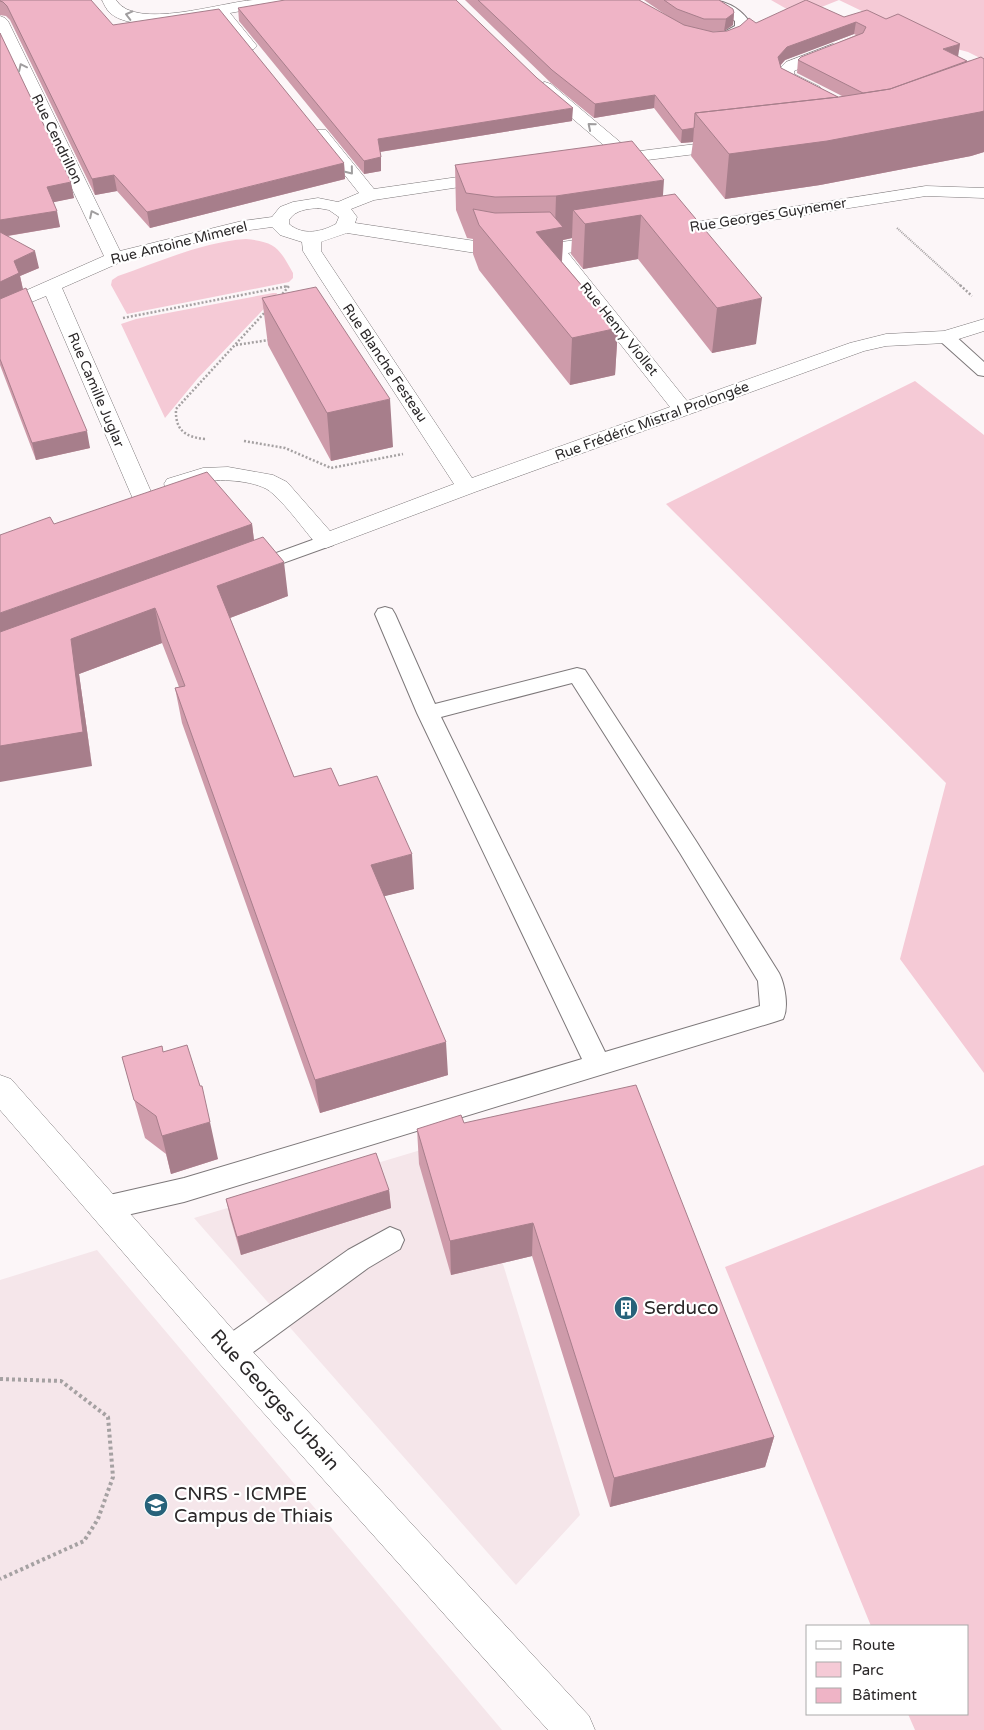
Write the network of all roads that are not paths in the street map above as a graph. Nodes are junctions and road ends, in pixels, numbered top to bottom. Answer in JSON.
{"nodes":[{"id":1,"x":109,"y":0,"type":"edge"},
{"id":2,"x":280,"y":0,"type":"edge"},
{"id":3,"x":713,"y":0,"type":"edge"},
{"id":4,"x":220,"y":10,"type":"junction"},
{"id":5,"x":0,"y":21,"type":"edge"},
{"id":6,"x":700,"y":36,"type":"edge"},
{"id":7,"x":847,"y":44,"type":"edge"},
{"id":8,"x":258,"y":58,"type":"edge"},
{"id":9,"x":530,"y":74,"type":"edge"},
{"id":10,"x":829,"y":98,"type":"edge"},
{"id":11,"x":308,"y":119,"type":"edge"},
{"id":12,"x":745,"y":143,"type":"edge"},
{"id":13,"x":628,"y":157,"type":"junction"},
{"id":14,"x":590,"y":162,"type":"edge"},
{"id":15,"x":513,"y":174,"type":"edge"},
{"id":16,"x":984,"y":193,"type":"edge"},
{"id":17,"x":370,"y":195,"type":"junction"},
{"id":18,"x":338,"y":208,"type":"junction"},
{"id":19,"x":278,"y":221,"type":"junction"},
{"id":20,"x":344,"y":227,"type":"junction"},
{"id":21,"x":652,"y":234,"type":"edge"},
{"id":22,"x":311,"y":237,"type":"junction"},
{"id":23,"x":623,"y":238,"type":"edge"},
{"id":24,"x":555,"y":249,"type":"junction"},
{"id":25,"x":114,"y":258,"type":"junction"},
{"id":26,"x":51,"y":286,"type":"junction"},
{"id":27,"x":0,"y":309,"type":"edge"},
{"id":28,"x":984,"y":325,"type":"edge"},
{"id":29,"x":946,"y":336,"type":"junction"},
{"id":30,"x":984,"y":371,"type":"edge"},
{"id":31,"x":684,"y":409,"type":"junction"},
{"id":32,"x":467,"y":487,"type":"junction"},
{"id":33,"x":326,"y":541,"type":"junction"},
{"id":34,"x":233,"y":575,"type":"edge"},
{"id":35,"x":384,"y":614,"type":"dead end"},
{"id":36,"x":428,"y":713,"type":"junction"},
{"id":37,"x":599,"y":1066,"type":"junction"},
{"id":38,"x":0,"y":1088,"type":"edge"},
{"id":39,"x":105,"y":1208,"type":"junction"},
{"id":40,"x":390,"y":1240,"type":"dead end"},
{"id":41,"x":230,"y":1350,"type":"junction"},
{"id":42,"x":575,"y":1730,"type":"edge"}],
"edges":[{"from":4,"to":1,"type":"street","one_way":true},
{"from":2,"to":4,"type":"street"},
{"from":3,"to":6,"type":"lane"},
{"from":4,"to":8,"type":"street"},
{"from":25,"to":5,"type":"street","name":"Rue Cendrillon","one_way":true},
{"from":7,"to":10,"type":"street"},
{"from":13,"to":9,"type":"street","one_way":true},
{"from":11,"to":17,"type":"street","one_way":true},
{"from":12,"to":13,"type":"street"},
{"from":13,"to":14,"type":"street"},
{"from":15,"to":17,"type":"street"},
{"from":16,"to":21,"type":"street","name":"Rue Georges Guynemer"},
{"from":17,"to":18,"type":"street"},
{"from":18,"to":19,"type":"street"},
{"from":18,"to":20,"type":"street"},
{"from":19,"to":22,"type":"street"},
{"from":19,"to":25,"type":"street","name":"Rue Antoine Mimerel"},
{"from":20,"to":22,"type":"street"},
{"from":20,"to":24,"type":"street"},
{"from":22,"to":32,"type":"street","name":"Rue Blanche Festeau"},
{"from":23,"to":24,"type":"street"},
{"from":24,"to":31,"type":"street","name":"Rue Henry Viollet"},
{"from":25,"to":26,"type":"street","name":"Rue Antoine Mimerel"},
{"from":26,"to":27,"type":"street","name":"Rue Antoine Mimerel"},
{"from":26,"to":33,"type":"street","name":"Rue Camille Juglar"},
{"from":28,"to":29,"type":"street","name":"Rue Frédéric Mistral Prolongée"},
{"from":29,"to":30,"type":"lane"},
{"from":29,"to":31,"type":"street","name":"Rue Frédéric Mistral Prolongée"},
{"from":31,"to":32,"type":"street","name":"Rue Frédéric Mistral Prolongée"},
{"from":32,"to":33,"type":"street","name":"Rue Frédéric Mistral Prolongée"},
{"from":33,"to":34,"type":"lane"},
{"from":35,"to":36,"type":"lane"},
{"from":36,"to":37,"type":"lane"},
{"from":36,"to":37,"type":"lane"},
{"from":37,"to":39,"type":"lane"},
{"from":38,"to":39,"type":"street","name":"Rue Georges Urbain"},
{"from":39,"to":41,"type":"street","name":"Rue Georges Urbain"},
{"from":40,"to":41,"type":"lane"},
{"from":41,"to":42,"type":"street","name":"Rue Georges Urbain"}]}
